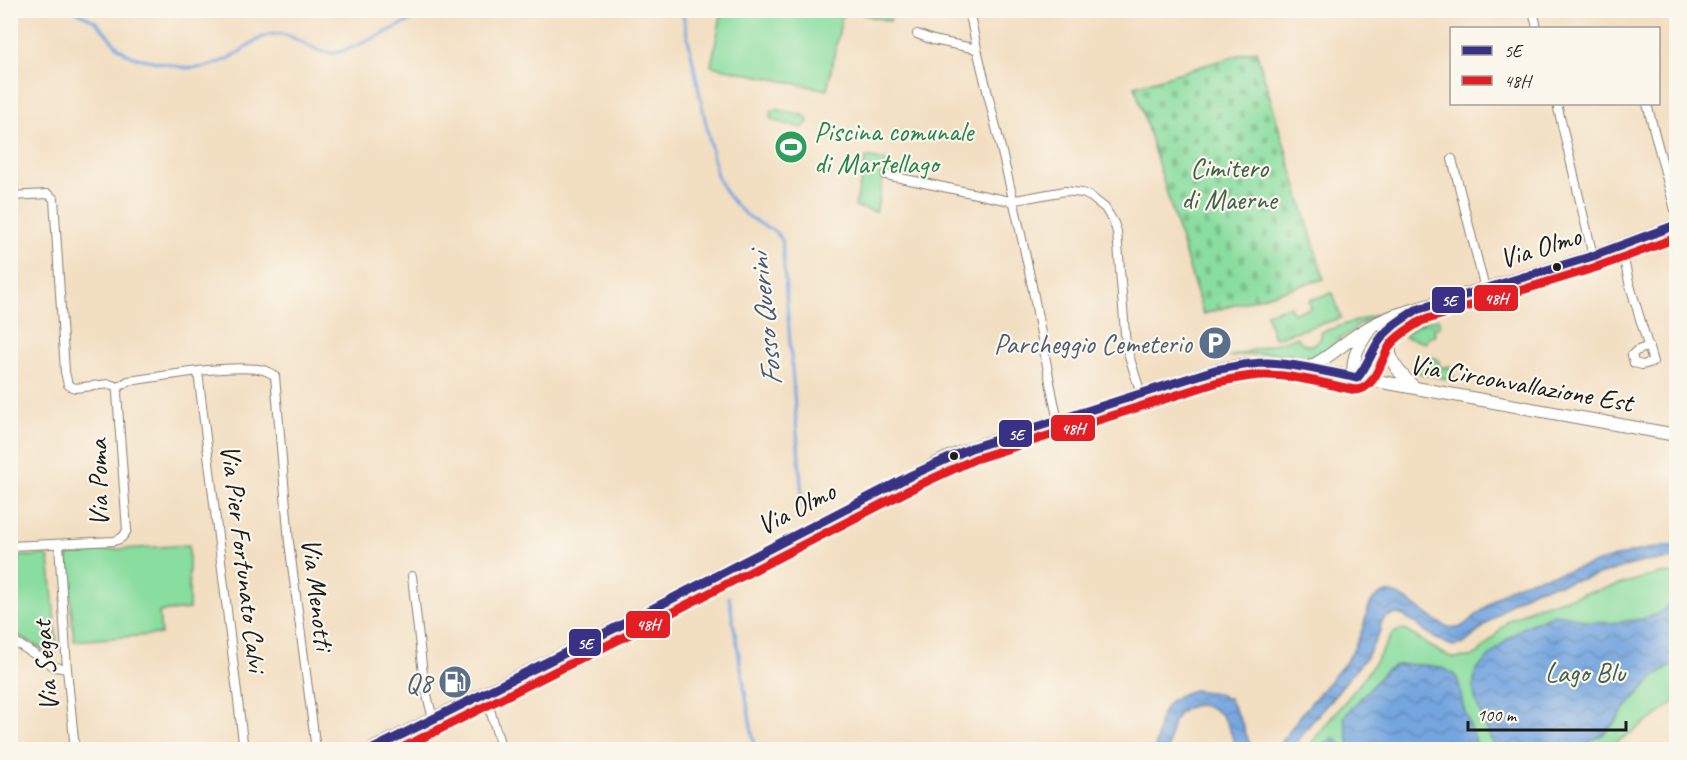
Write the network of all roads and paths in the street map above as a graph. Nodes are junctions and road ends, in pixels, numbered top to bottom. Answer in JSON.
{"nodes":[{"id":1,"x":969,"y":10,"type":"edge"},
{"id":2,"x":1533,"y":10,"type":"edge"},
{"id":3,"x":1537,"y":27,"type":"edge"},
{"id":4,"x":917,"y":34,"type":"dead end"},
{"id":5,"x":978,"y":49,"type":"junction"},
{"id":6,"x":1557,"y":105,"type":"edge"},
{"id":7,"x":1647,"y":105,"type":"edge"},
{"id":8,"x":1452,"y":159,"type":"dead end"},
{"id":9,"x":886,"y":175,"type":"dead end"},
{"id":10,"x":10,"y":196,"type":"edge"},
{"id":11,"x":1013,"y":201,"type":"junction"},
{"id":12,"x":1677,"y":214,"type":"edge"},
{"id":13,"x":1677,"y":225,"type":"edge"},
{"id":14,"x":1621,"y":246,"type":"junction"},
{"id":15,"x":1593,"y":256,"type":"junction"},
{"id":16,"x":1485,"y":289,"type":"junction"},
{"id":17,"x":1416,"y":310,"type":"junction"},
{"id":18,"x":1401,"y":320,"type":"junction"},
{"id":19,"x":1372,"y":325,"type":"junction"},
{"id":20,"x":1649,"y":346,"type":"dead end"},
{"id":21,"x":1308,"y":368,"type":"junction"},
{"id":22,"x":198,"y":372,"type":"junction"},
{"id":23,"x":1356,"y":377,"type":"junction"},
{"id":24,"x":119,"y":387,"type":"junction"},
{"id":25,"x":1415,"y":388,"type":"junction"},
{"id":26,"x":1141,"y":394,"type":"junction"},
{"id":27,"x":1058,"y":421,"type":"junction"},
{"id":28,"x":1677,"y":435,"type":"edge"},
{"id":29,"x":59,"y":544,"type":"junction"},
{"id":30,"x":10,"y":546,"type":"edge"},
{"id":31,"x":412,"y":576,"type":"dead end"},
{"id":32,"x":10,"y":639,"type":"edge"},
{"id":33,"x":67,"y":669,"type":"junction"},
{"id":34,"x":485,"y":693,"type":"junction"},
{"id":35,"x":433,"y":719,"type":"junction"},
{"id":36,"x":413,"y":729,"type":"junction"},
{"id":37,"x":75,"y":750,"type":"edge"},
{"id":38,"x":244,"y":750,"type":"edge"},
{"id":39,"x":316,"y":750,"type":"edge"},
{"id":40,"x":370,"y":750,"type":"edge"},
{"id":41,"x":419,"y":750,"type":"edge"},
{"id":42,"x":502,"y":750,"type":"edge"}],
"edges":[{"from":1,"to":5,"type":"street"},
{"from":2,"to":3,"type":"street"},
{"from":4,"to":5,"type":"street"},
{"from":5,"to":11,"type":"street"},
{"from":6,"to":15,"type":"street"},
{"from":7,"to":12,"type":"street"},
{"from":8,"to":16,"type":"street"},
{"from":9,"to":11,"type":"street"},
{"from":10,"to":24,"type":"street"},
{"from":11,"to":26,"type":"street"},
{"from":11,"to":27,"type":"street"},
{"from":13,"to":14,"type":"street","name":"Via Olmo"},
{"from":14,"to":15,"type":"street","name":"Via Olmo"},
{"from":14,"to":20,"type":"street"},
{"from":15,"to":16,"type":"street","name":"Via Olmo"},
{"from":16,"to":17,"type":"street","name":"Via Olmo"},
{"from":17,"to":18,"type":"street","name":"Via Olmo"},
{"from":17,"to":19,"type":"street","name":"Via Olmo"},
{"from":18,"to":23,"type":"street","name":"Via Olmo"},
{"from":18,"to":25,"type":"street"},
{"from":19,"to":21,"type":"street","name":"Via Olmo"},
{"from":19,"to":23,"type":"street"},
{"from":21,"to":23,"type":"street","name":"Via Olmo"},
{"from":21,"to":26,"type":"street","name":"Via Olmo"},
{"from":22,"to":24,"type":"street"},
{"from":22,"to":38,"type":"street","name":"Via Pier Fortunato Calvi"},
{"from":22,"to":39,"type":"street","name":"Via Menotti"},
{"from":23,"to":25,"type":"street","name":"Via Circonvallazione Est"},
{"from":24,"to":29,"type":"street","name":"Via Poma"},
{"from":25,"to":28,"type":"street","name":"Via Circonvallazione Est"},
{"from":26,"to":27,"type":"street","name":"Via Olmo"},
{"from":27,"to":34,"type":"street","name":"Via Olmo"},
{"from":29,"to":30,"type":"street","name":"Via Poma"},
{"from":29,"to":33,"type":"street","name":"Via Segat"},
{"from":31,"to":35,"type":"street"},
{"from":32,"to":33,"type":"street"},
{"from":33,"to":37,"type":"street","name":"Via Segat"},
{"from":34,"to":35,"type":"street","name":"Via Olmo"},
{"from":34,"to":42,"type":"street"},
{"from":35,"to":36,"type":"street","name":"Via Olmo"},
{"from":36,"to":40,"type":"street","name":"Via Olmo"},
{"from":36,"to":41,"type":"street"}]}
